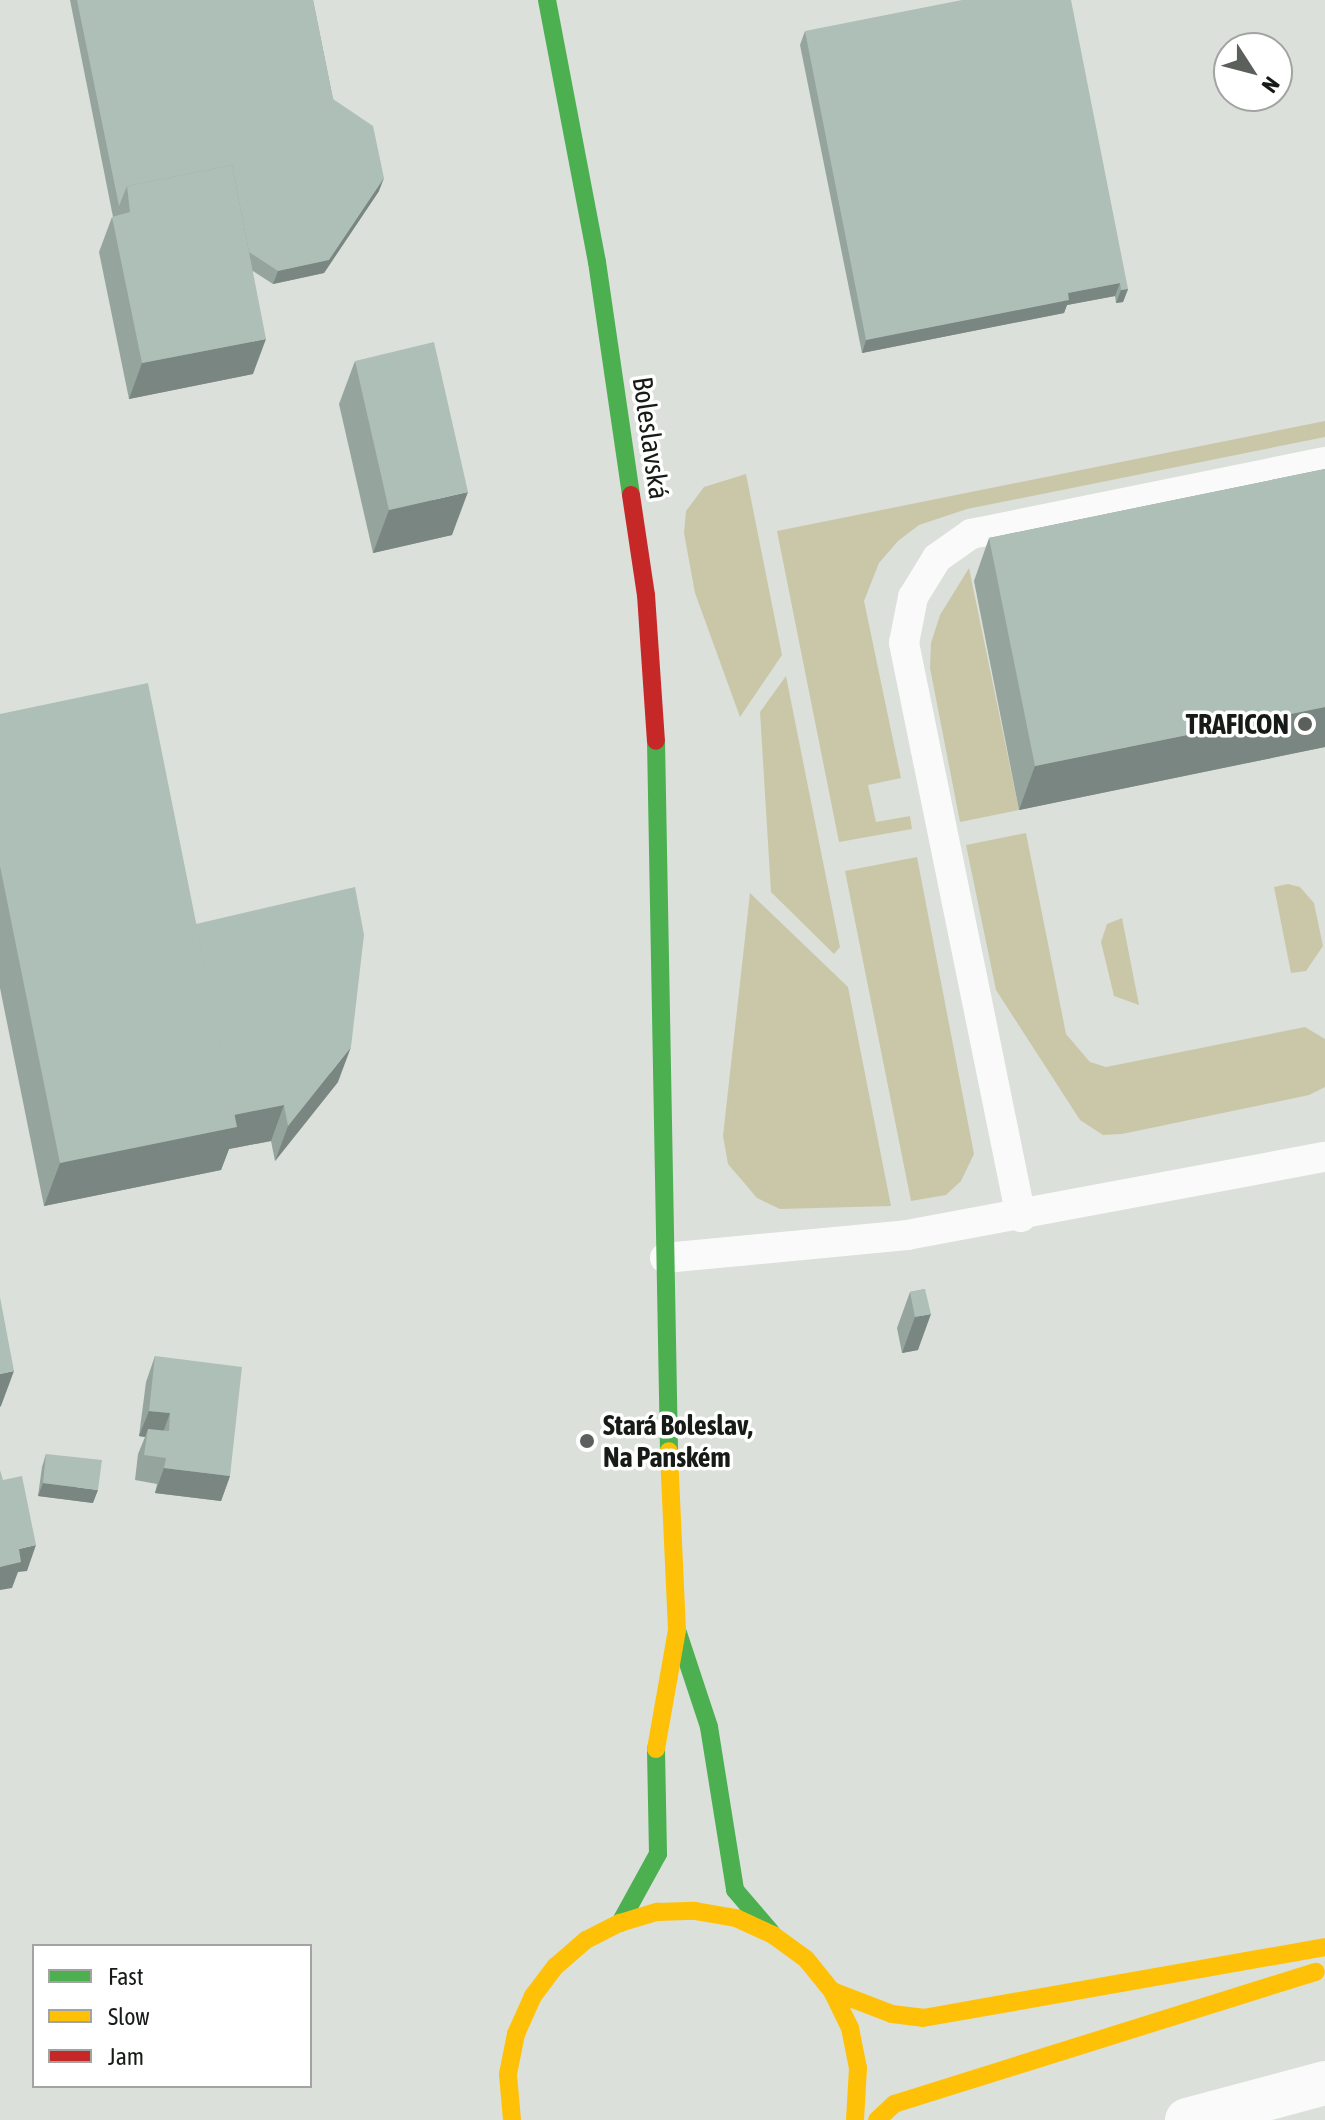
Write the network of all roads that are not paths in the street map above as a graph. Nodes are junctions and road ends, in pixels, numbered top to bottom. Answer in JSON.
{"nodes":[{"id":1,"x":547,"y":0,"type":"edge"},
{"id":2,"x":1325,"y":462,"type":"edge"},
{"id":3,"x":1325,"y":1157,"type":"edge"},
{"id":4,"x":1021,"y":1217,"type":"junction"},
{"id":5,"x":665,"y":1258,"type":"junction"},
{"id":6,"x":677,"y":1630,"type":"junction"},
{"id":7,"x":620,"y":1923,"type":"junction"},
{"id":8,"x":773,"y":1935,"type":"junction"},
{"id":9,"x":1325,"y":1947,"type":"edge"},
{"id":10,"x":1325,"y":1969,"type":"edge"},
{"id":11,"x":832,"y":1991,"type":"junction"},
{"id":12,"x":1325,"y":2083,"type":"edge"},
{"id":13,"x":511,"y":2119,"type":"edge"},
{"id":14,"x":855,"y":2120,"type":"edge"},
{"id":15,"x":877,"y":2120,"type":"edge"},
{"id":16,"x":1187,"y":2120,"type":"edge"}],
"edges":[{"from":1,"to":5,"type":"main road","name":"Boleslavská"},
{"from":2,"to":4,"type":"lane"},
{"from":3,"to":4,"type":"lane"},
{"from":4,"to":5,"type":"lane"},
{"from":5,"to":6,"type":"main road","name":"Boleslavská"},
{"from":6,"to":7,"type":"main road"},
{"from":6,"to":8,"type":"main road"},
{"from":7,"to":8,"type":"main road"},
{"from":7,"to":13,"type":"main road"},
{"from":8,"to":11,"type":"main road"},
{"from":9,"to":11,"type":"main road"},
{"from":10,"to":15,"type":"main road"},
{"from":11,"to":14,"type":"main road"},
{"from":12,"to":16,"type":"street"}]}
